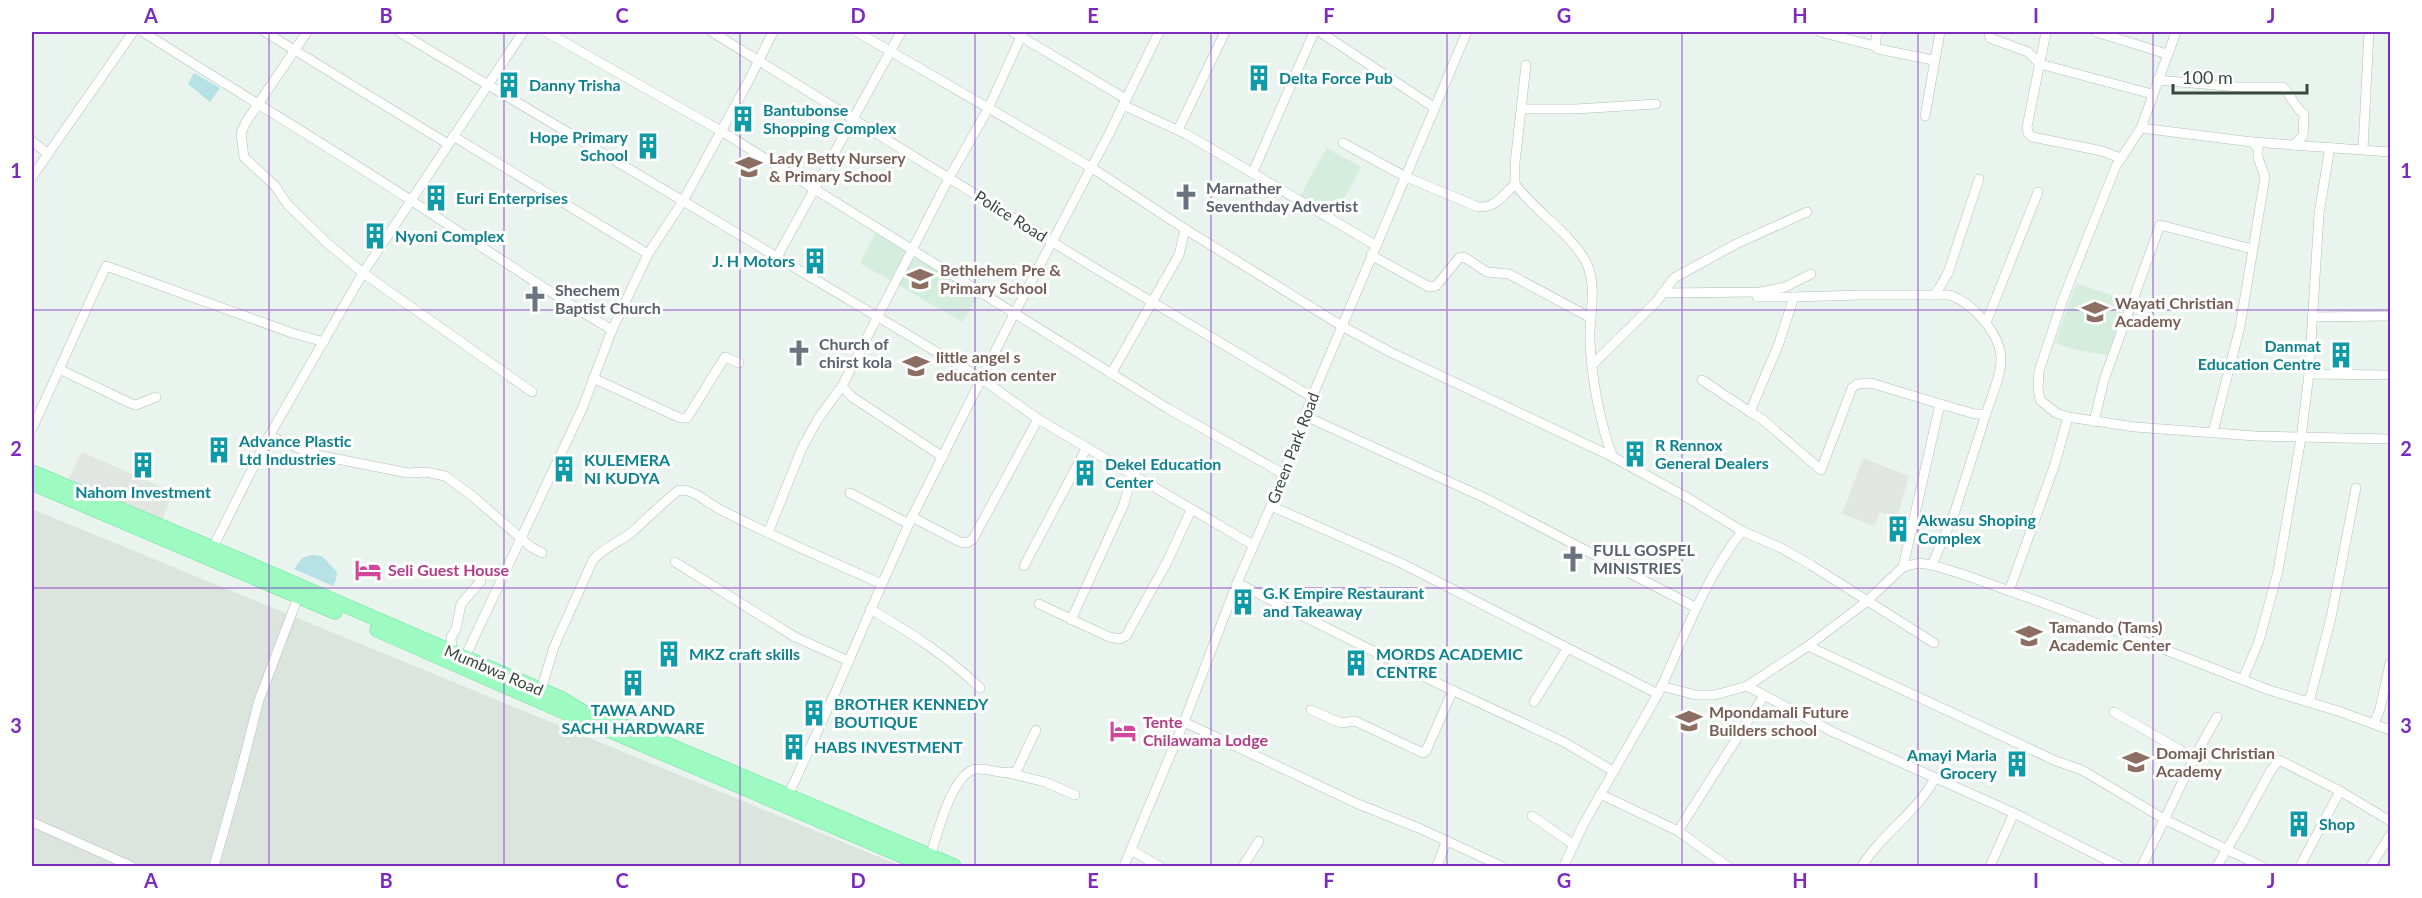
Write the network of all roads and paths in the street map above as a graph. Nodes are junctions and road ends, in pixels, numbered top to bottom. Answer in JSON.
{"nodes":[{"id":1,"x":133,"y":32,"type":"edge"},
{"id":2,"x":143,"y":32,"type":"edge"},
{"id":3,"x":266,"y":32,"type":"edge"},
{"id":4,"x":307,"y":32,"type":"edge"},
{"id":5,"x":399,"y":32,"type":"edge"},
{"id":6,"x":523,"y":32,"type":"edge"},
{"id":7,"x":546,"y":32,"type":"edge"},
{"id":8,"x":712,"y":32,"type":"edge"},
{"id":9,"x":773,"y":32,"type":"edge"},
{"id":10,"x":857,"y":32,"type":"edge"},
{"id":11,"x":901,"y":32,"type":"edge"},
{"id":12,"x":1159,"y":32,"type":"edge"},
{"id":13,"x":1225,"y":32,"type":"edge"},
{"id":14,"x":1314,"y":32,"type":"edge"},
{"id":15,"x":1320,"y":32,"type":"edge"},
{"id":16,"x":1820,"y":32,"type":"edge"},
{"id":17,"x":1877,"y":32,"type":"edge"},
{"id":18,"x":1940,"y":32,"type":"edge"},
{"id":19,"x":1989,"y":32,"type":"edge"},
{"id":20,"x":2046,"y":32,"type":"edge"},
{"id":21,"x":2096,"y":32,"type":"edge"},
{"id":22,"x":2176,"y":32,"type":"edge"},
{"id":23,"x":2369,"y":32,"type":"edge"},
{"id":24,"x":1019,"y":33,"type":"edge"},
{"id":25,"x":1464,"y":33,"type":"edge"},
{"id":26,"x":1875,"y":46,"type":"junction"},
{"id":27,"x":294,"y":50,"type":"junction"},
{"id":28,"x":892,"y":50,"type":"junction"},
{"id":29,"x":2167,"y":54,"type":"junction"},
{"id":30,"x":760,"y":60,"type":"junction"},
{"id":31,"x":1933,"y":60,"type":"junction"},
{"id":32,"x":2040,"y":64,"type":"junction"},
{"id":33,"x":1526,"y":65,"type":"dead end"},
{"id":34,"x":2157,"y":80,"type":"junction"},
{"id":35,"x":486,"y":85,"type":"junction"},
{"id":36,"x":2152,"y":94,"type":"junction"},
{"id":37,"x":1124,"y":102,"type":"junction"},
{"id":38,"x":257,"y":104,"type":"junction"},
{"id":39,"x":1656,"y":104,"type":"dead end"},
{"id":40,"x":1435,"y":108,"type":"junction"},
{"id":41,"x":988,"y":109,"type":"junction"},
{"id":42,"x":1522,"y":109,"type":"junction"},
{"id":43,"x":1925,"y":116,"type":"dead end"},
{"id":44,"x":855,"y":119,"type":"junction"},
{"id":45,"x":2141,"y":128,"type":"junction"},
{"id":46,"x":1178,"y":130,"type":"junction"},
{"id":47,"x":721,"y":131,"type":"junction"},
{"id":48,"x":450,"y":140,"type":"junction"},
{"id":49,"x":32,"y":141,"type":"edge"},
{"id":50,"x":2252,"y":142,"type":"junction"},
{"id":51,"x":1343,"y":143,"type":"dead end"},
{"id":52,"x":2294,"y":145,"type":"junction"},
{"id":53,"x":2330,"y":147,"type":"junction"},
{"id":54,"x":2363,"y":149,"type":"junction"},
{"id":55,"x":2391,"y":152,"type":"edge"},
{"id":56,"x":47,"y":153,"type":"junction"},
{"id":57,"x":2120,"y":158,"type":"junction"},
{"id":58,"x":1092,"y":168,"type":"junction"},
{"id":59,"x":1253,"y":172,"type":"junction"},
{"id":60,"x":1404,"y":176,"type":"junction"},
{"id":61,"x":32,"y":177,"type":"edge"},
{"id":62,"x":949,"y":178,"type":"junction"},
{"id":63,"x":1979,"y":179,"type":"dead end"},
{"id":64,"x":1515,"y":184,"type":"junction"},
{"id":65,"x":815,"y":190,"type":"junction"},
{"id":66,"x":2038,"y":192,"type":"dead end"},
{"id":67,"x":412,"y":201,"type":"junction"},
{"id":68,"x":683,"y":201,"type":"junction"},
{"id":69,"x":1807,"y":212,"type":"dead end"},
{"id":70,"x":1185,"y":229,"type":"junction"},
{"id":71,"x":1053,"y":243,"type":"junction"},
{"id":72,"x":1375,"y":245,"type":"junction"},
{"id":73,"x":912,"y":249,"type":"junction"},
{"id":74,"x":2252,"y":249,"type":"junction"},
{"id":75,"x":648,"y":255,"type":"junction"},
{"id":76,"x":1371,"y":255,"type":"junction"},
{"id":77,"x":777,"y":258,"type":"junction"},
{"id":78,"x":363,"y":273,"type":"junction"},
{"id":79,"x":1811,"y":274,"type":"dead end"},
{"id":80,"x":1662,"y":293,"type":"junction"},
{"id":81,"x":1935,"y":295,"type":"junction"},
{"id":82,"x":1718,"y":297,"type":"dead end"},
{"id":83,"x":1794,"y":297,"type":"junction"},
{"id":84,"x":1154,"y":303,"type":"junction"},
{"id":85,"x":1014,"y":314,"type":"junction"},
{"id":86,"x":2312,"y":316,"type":"junction"},
{"id":87,"x":2391,"y":316,"type":"edge"},
{"id":88,"x":878,"y":317,"type":"junction"},
{"id":89,"x":1591,"y":318,"type":"junction"},
{"id":90,"x":1986,"y":323,"type":"junction"},
{"id":91,"x":1342,"y":326,"type":"junction"},
{"id":92,"x":612,"y":330,"type":"junction"},
{"id":93,"x":324,"y":342,"type":"junction"},
{"id":94,"x":739,"y":363,"type":"dead end"},
{"id":95,"x":1593,"y":364,"type":"junction"},
{"id":96,"x":59,"y":369,"type":"junction"},
{"id":97,"x":1111,"y":374,"type":"junction"},
{"id":98,"x":2308,"y":374,"type":"junction"},
{"id":99,"x":2391,"y":375,"type":"edge"},
{"id":100,"x":593,"y":378,"type":"junction"},
{"id":101,"x":982,"y":379,"type":"junction"},
{"id":102,"x":1702,"y":380,"type":"dead end"},
{"id":103,"x":842,"y":386,"type":"junction"},
{"id":104,"x":532,"y":392,"type":"dead end"},
{"id":105,"x":156,"y":397,"type":"dead end"},
{"id":106,"x":1312,"y":398,"type":"junction"},
{"id":107,"x":1940,"y":404,"type":"junction"},
{"id":108,"x":1750,"y":412,"type":"junction"},
{"id":109,"x":1986,"y":414,"type":"junction"},
{"id":110,"x":1305,"y":416,"type":"junction"},
{"id":111,"x":2068,"y":417,"type":"junction"},
{"id":112,"x":1038,"y":419,"type":"junction"},
{"id":113,"x":2094,"y":422,"type":"junction"},
{"id":114,"x":32,"y":429,"type":"edge"},
{"id":115,"x":2213,"y":432,"type":"junction"},
{"id":116,"x":269,"y":436,"type":"junction"},
{"id":117,"x":2301,"y":438,"type":"junction"},
{"id":118,"x":2391,"y":439,"type":"edge"},
{"id":119,"x":1086,"y":447,"type":"junction"},
{"id":120,"x":944,"y":457,"type":"junction"},
{"id":121,"x":1613,"y":457,"type":"junction"},
{"id":122,"x":32,"y":472,"type":"edge"},
{"id":123,"x":1132,"y":474,"type":"junction"},
{"id":124,"x":1282,"y":474,"type":"junction"},
{"id":125,"x":32,"y":483,"type":"edge"},
{"id":126,"x":2356,"y":488,"type":"dead end"},
{"id":127,"x":850,"y":493,"type":"dead end"},
{"id":128,"x":1271,"y":506,"type":"junction"},
{"id":129,"x":1191,"y":510,"type":"junction"},
{"id":130,"x":910,"y":520,"type":"junction"},
{"id":131,"x":1743,"y":531,"type":"junction"},
{"id":132,"x":768,"y":533,"type":"junction"},
{"id":133,"x":520,"y":538,"type":"junction"},
{"id":134,"x":1253,"y":545,"type":"junction"},
{"id":135,"x":542,"y":553,"type":"dead end"},
{"id":136,"x":210,"y":554,"type":"junction"},
{"id":137,"x":675,"y":562,"type":"dead end"},
{"id":138,"x":1932,"y":565,"type":"junction"},
{"id":139,"x":1024,"y":566,"type":"dead end"},
{"id":140,"x":1904,"y":567,"type":"junction"},
{"id":141,"x":475,"y":576,"type":"dead end"},
{"id":142,"x":1237,"y":583,"type":"junction"},
{"id":143,"x":882,"y":584,"type":"junction"},
{"id":144,"x":2009,"y":591,"type":"junction"},
{"id":145,"x":298,"y":597,"type":"junction"},
{"id":146,"x":1866,"y":602,"type":"junction"},
{"id":147,"x":1039,"y":604,"type":"dead end"},
{"id":148,"x":1695,"y":607,"type":"junction"},
{"id":149,"x":870,"y":609,"type":"junction"},
{"id":150,"x":1071,"y":620,"type":"junction"},
{"id":151,"x":1934,"y":643,"type":"dead end"},
{"id":152,"x":1808,"y":646,"type":"junction"},
{"id":153,"x":1567,"y":648,"type":"junction"},
{"id":154,"x":459,"y":654,"type":"junction"},
{"id":155,"x":849,"y":661,"type":"junction"},
{"id":156,"x":2391,"y":663,"type":"edge"},
{"id":157,"x":2243,"y":679,"type":"junction"},
{"id":158,"x":1747,"y":686,"type":"junction"},
{"id":159,"x":980,"y":688,"type":"dead end"},
{"id":160,"x":541,"y":690,"type":"junction"},
{"id":161,"x":1453,"y":690,"type":"junction"},
{"id":162,"x":1660,"y":690,"type":"junction"},
{"id":163,"x":2387,"y":693,"type":"edge"},
{"id":164,"x":1763,"y":697,"type":"junction"},
{"id":165,"x":1534,"y":702,"type":"dead end"},
{"id":166,"x":2309,"y":702,"type":"junction"},
{"id":167,"x":1311,"y":710,"type":"dead end"},
{"id":168,"x":2114,"y":712,"type":"dead end"},
{"id":169,"x":2217,"y":717,"type":"dead end"},
{"id":170,"x":1184,"y":722,"type":"junction"},
{"id":171,"x":2374,"y":723,"type":"junction"},
{"id":172,"x":1036,"y":730,"type":"dead end"},
{"id":173,"x":2391,"y":730,"type":"edge"},
{"id":174,"x":2194,"y":758,"type":"junction"},
{"id":175,"x":1613,"y":771,"type":"junction"},
{"id":176,"x":1008,"y":773,"type":"junction"},
{"id":177,"x":1935,"y":778,"type":"junction"},
{"id":178,"x":2340,"y":791,"type":"junction"},
{"id":179,"x":1600,"y":794,"type":"junction"},
{"id":180,"x":788,"y":795,"type":"junction"},
{"id":181,"x":1075,"y":795,"type":"dead end"},
{"id":182,"x":2014,"y":813,"type":"junction"},
{"id":183,"x":1532,"y":816,"type":"dead end"},
{"id":184,"x":2166,"y":820,"type":"junction"},
{"id":185,"x":2391,"y":821,"type":"edge"},
{"id":186,"x":32,"y":822,"type":"edge"},
{"id":187,"x":1678,"y":831,"type":"junction"},
{"id":188,"x":2391,"y":835,"type":"edge"},
{"id":189,"x":1259,"y":841,"type":"dead end"},
{"id":190,"x":885,"y":842,"type":"junction"},
{"id":191,"x":1446,"y":842,"type":"junction"},
{"id":192,"x":1574,"y":845,"type":"junction"},
{"id":193,"x":1131,"y":850,"type":"junction"},
{"id":194,"x":2225,"y":850,"type":"junction"},
{"id":195,"x":928,"y":862,"type":"edge"},
{"id":196,"x":131,"y":867,"type":"edge"},
{"id":197,"x":214,"y":867,"type":"edge"},
{"id":198,"x":954,"y":867,"type":"edge"},
{"id":199,"x":1124,"y":867,"type":"edge"},
{"id":200,"x":1159,"y":867,"type":"edge"},
{"id":201,"x":1243,"y":867,"type":"edge"},
{"id":202,"x":1437,"y":867,"type":"edge"},
{"id":203,"x":1501,"y":867,"type":"edge"},
{"id":204,"x":1564,"y":867,"type":"edge"},
{"id":205,"x":1727,"y":867,"type":"edge"},
{"id":206,"x":1862,"y":867,"type":"edge"},
{"id":207,"x":1990,"y":867,"type":"edge"},
{"id":208,"x":2119,"y":867,"type":"edge"},
{"id":209,"x":2142,"y":867,"type":"edge"},
{"id":210,"x":2217,"y":867,"type":"edge"},
{"id":211,"x":2261,"y":867,"type":"edge"},
{"id":212,"x":2300,"y":867,"type":"edge"},
{"id":213,"x":2371,"y":867,"type":"edge"}],
"edges":[{"from":1,"to":56,"type":"street"},
{"from":2,"to":38,"type":"street"},
{"from":3,"to":27,"type":"street"},
{"from":4,"to":27,"type":"street"},
{"from":5,"to":35,"type":"street"},
{"from":6,"to":35,"type":"street"},
{"from":7,"to":47,"type":"street"},
{"from":8,"to":30,"type":"street","name":"Police Road"},
{"from":9,"to":30,"type":"street"},
{"from":10,"to":28,"type":"street"},
{"from":11,"to":28,"type":"street"},
{"from":12,"to":37,"type":"street"},
{"from":13,"to":46,"type":"street"},
{"from":14,"to":59,"type":"street"},
{"from":15,"to":40,"type":"street"},
{"from":16,"to":26,"type":"street"},
{"from":17,"to":26,"type":"street"},
{"from":18,"to":31,"type":"street"},
{"from":19,"to":32,"type":"street"},
{"from":20,"to":32,"type":"street"},
{"from":21,"to":29,"type":"street"},
{"from":22,"to":29,"type":"street"},
{"from":23,"to":54,"type":"street"},
{"from":24,"to":37,"type":"street"},
{"from":24,"to":41,"type":"street"},
{"from":25,"to":40,"type":"street","name":"Green Park Road"},
{"from":26,"to":31,"type":"street"},
{"from":27,"to":38,"type":"street"},
{"from":27,"to":48,"type":"street"},
{"from":28,"to":41,"type":"street"},
{"from":28,"to":44,"type":"street"},
{"from":29,"to":34,"type":"street"},
{"from":30,"to":44,"type":"street","name":"Police Road"},
{"from":30,"to":47,"type":"street"},
{"from":31,"to":43,"type":"street"},
{"from":32,"to":36,"type":"street"},
{"from":32,"to":57,"type":"street"},
{"from":33,"to":42,"type":"street"},
{"from":34,"to":36,"type":"street"},
{"from":34,"to":52,"type":"street"},
{"from":35,"to":48,"type":"street"},
{"from":35,"to":68,"type":"street"},
{"from":36,"to":45,"type":"street"},
{"from":37,"to":46,"type":"street"},
{"from":37,"to":58,"type":"street"},
{"from":38,"to":67,"type":"street"},
{"from":38,"to":78,"type":"street"},
{"from":39,"to":42,"type":"street"},
{"from":40,"to":60,"type":"street","name":"Green Park Road"},
{"from":41,"to":58,"type":"street"},
{"from":41,"to":62,"type":"street"},
{"from":42,"to":64,"type":"street"},
{"from":44,"to":62,"type":"street","name":"Police Road"},
{"from":44,"to":65,"type":"street"},
{"from":45,"to":50,"type":"street"},
{"from":45,"to":57,"type":"street"},
{"from":46,"to":59,"type":"street"},
{"from":47,"to":65,"type":"street"},
{"from":47,"to":68,"type":"street"},
{"from":48,"to":67,"type":"street"},
{"from":48,"to":75,"type":"street"},
{"from":49,"to":56,"type":"street"},
{"from":50,"to":52,"type":"street"},
{"from":50,"to":74,"type":"street"},
{"from":51,"to":60,"type":"street"},
{"from":52,"to":53,"type":"street"},
{"from":53,"to":54,"type":"street"},
{"from":53,"to":86,"type":"street"},
{"from":54,"to":55,"type":"street"},
{"from":56,"to":61,"type":"street"},
{"from":57,"to":111,"type":"street"},
{"from":58,"to":70,"type":"street"},
{"from":58,"to":71,"type":"street"},
{"from":59,"to":72,"type":"street"},
{"from":60,"to":64,"type":"street"},
{"from":60,"to":72,"type":"street","name":"Green Park Road"},
{"from":62,"to":71,"type":"street","name":"Police Road"},
{"from":62,"to":73,"type":"street"},
{"from":63,"to":81,"type":"street"},
{"from":64,"to":89,"type":"street"},
{"from":65,"to":73,"type":"street"},
{"from":65,"to":77,"type":"street"},
{"from":66,"to":90,"type":"street"},
{"from":67,"to":78,"type":"street"},
{"from":67,"to":92,"type":"street"},
{"from":68,"to":75,"type":"street"},
{"from":68,"to":77,"type":"street"},
{"from":69,"to":80,"type":"street"},
{"from":70,"to":84,"type":"street"},
{"from":70,"to":91,"type":"street"},
{"from":71,"to":84,"type":"street","name":"Police Road"},
{"from":71,"to":85,"type":"street"},
{"from":72,"to":76,"type":"street","name":"Green Park Road"},
{"from":73,"to":85,"type":"street"},
{"from":73,"to":88,"type":"street"},
{"from":74,"to":113,"type":"street"},
{"from":74,"to":115,"type":"street"},
{"from":75,"to":92,"type":"street"},
{"from":76,"to":89,"type":"street"},
{"from":76,"to":91,"type":"street","name":"Green Park Road"},
{"from":77,"to":88,"type":"street"},
{"from":78,"to":93,"type":"street"},
{"from":78,"to":104,"type":"street"},
{"from":79,"to":80,"type":"street"},
{"from":80,"to":95,"type":"street"},
{"from":81,"to":83,"type":"street"},
{"from":81,"to":90,"type":"street"},
{"from":82,"to":83,"type":"street"},
{"from":83,"to":108,"type":"street"},
{"from":84,"to":97,"type":"street"},
{"from":84,"to":106,"type":"street","name":"Police Road"},
{"from":85,"to":97,"type":"street"},
{"from":85,"to":101,"type":"street"},
{"from":86,"to":87,"type":"street"},
{"from":86,"to":98,"type":"street"},
{"from":88,"to":101,"type":"street"},
{"from":88,"to":103,"type":"street"},
{"from":89,"to":95,"type":"street"},
{"from":90,"to":109,"type":"street"},
{"from":91,"to":106,"type":"street","name":"Green Park Road"},
{"from":91,"to":121,"type":"street"},
{"from":92,"to":100,"type":"street"},
{"from":93,"to":96,"type":"street"},
{"from":93,"to":116,"type":"street"},
{"from":94,"to":100,"type":"street"},
{"from":95,"to":121,"type":"street"},
{"from":96,"to":105,"type":"street"},
{"from":96,"to":114,"type":"street"},
{"from":97,"to":124,"type":"street"},
{"from":98,"to":99,"type":"street"},
{"from":98,"to":117,"type":"street"},
{"from":100,"to":133,"type":"street"},
{"from":101,"to":112,"type":"street"},
{"from":101,"to":120,"type":"street"},
{"from":102,"to":108,"type":"street"},
{"from":103,"to":120,"type":"street"},
{"from":103,"to":132,"type":"street"},
{"from":106,"to":110,"type":"street","name":"Green Park Road"},
{"from":107,"to":108,"type":"street"},
{"from":107,"to":109,"type":"street"},
{"from":107,"to":140,"type":"street"},
{"from":109,"to":138,"type":"street"},
{"from":110,"to":124,"type":"street","name":"Green Park Road"},
{"from":110,"to":148,"type":"street"},
{"from":111,"to":113,"type":"street"},
{"from":111,"to":144,"type":"street"},
{"from":112,"to":119,"type":"street"},
{"from":112,"to":130,"type":"street"},
{"from":113,"to":115,"type":"street"},
{"from":115,"to":117,"type":"street"},
{"from":116,"to":133,"type":"street"},
{"from":116,"to":136,"type":"street"},
{"from":117,"to":118,"type":"street"},
{"from":117,"to":157,"type":"street"},
{"from":119,"to":123,"type":"street"},
{"from":119,"to":139,"type":"street"},
{"from":120,"to":130,"type":"street"},
{"from":121,"to":131,"type":"street"},
{"from":122,"to":136,"type":"main road","name":"Mumbwa Road"},
{"from":123,"to":129,"type":"street"},
{"from":123,"to":150,"type":"street"},
{"from":124,"to":128,"type":"street","name":"Green Park Road"},
{"from":125,"to":136,"type":"main road","name":"Mumbwa Road"},
{"from":126,"to":166,"type":"street"},
{"from":127,"to":130,"type":"street"},
{"from":128,"to":134,"type":"street","name":"Green Park Road"},
{"from":128,"to":153,"type":"street"},
{"from":129,"to":134,"type":"street"},
{"from":129,"to":150,"type":"street"},
{"from":130,"to":143,"type":"street"},
{"from":131,"to":146,"type":"street"},
{"from":131,"to":148,"type":"street"},
{"from":132,"to":143,"type":"street"},
{"from":132,"to":160,"type":"street"},
{"from":133,"to":135,"type":"street"},
{"from":133,"to":154,"type":"street"},
{"from":134,"to":142,"type":"street","name":"Green Park Road"},
{"from":136,"to":145,"type":"main road","name":"Mumbwa Road"},
{"from":136,"to":154,"type":"main road","name":"Mumbwa Road"},
{"from":137,"to":155,"type":"street"},
{"from":138,"to":140,"type":"street"},
{"from":138,"to":144,"type":"street"},
{"from":140,"to":146,"type":"street"},
{"from":141,"to":154,"type":"street"},
{"from":142,"to":161,"type":"street"},
{"from":142,"to":170,"type":"street","name":"Green Park Road"},
{"from":143,"to":149,"type":"street"},
{"from":144,"to":157,"type":"street"},
{"from":145,"to":190,"type":"main road","name":"Mumbwa Road"},
{"from":145,"to":197,"type":"street"},
{"from":146,"to":151,"type":"street"},
{"from":146,"to":152,"type":"street"},
{"from":147,"to":150,"type":"street"},
{"from":148,"to":162,"type":"street"},
{"from":149,"to":155,"type":"street"},
{"from":149,"to":159,"type":"street"},
{"from":152,"to":158,"type":"street"},
{"from":152,"to":184,"type":"street"},
{"from":153,"to":162,"type":"street"},
{"from":153,"to":165,"type":"street"},
{"from":154,"to":160,"type":"main road","name":"Mumbwa Road"},
{"from":155,"to":180,"type":"street"},
{"from":156,"to":163,"type":"street"},
{"from":157,"to":166,"type":"street"},
{"from":158,"to":162,"type":"street"},
{"from":158,"to":164,"type":"street"},
{"from":160,"to":180,"type":"main road","name":"Mumbwa Road"},
{"from":161,"to":167,"type":"street"},
{"from":161,"to":175,"type":"street"},
{"from":162,"to":175,"type":"street"},
{"from":163,"to":171,"type":"street"},
{"from":164,"to":177,"type":"street"},
{"from":164,"to":187,"type":"street"},
{"from":166,"to":171,"type":"street"},
{"from":168,"to":174,"type":"street"},
{"from":169,"to":174,"type":"street"},
{"from":170,"to":191,"type":"street"},
{"from":170,"to":193,"type":"street","name":"Green Park Road"},
{"from":171,"to":173,"type":"street"},
{"from":172,"to":176,"type":"street"},
{"from":174,"to":184,"type":"street"},
{"from":175,"to":179,"type":"street"},
{"from":176,"to":181,"type":"street"},
{"from":176,"to":195,"type":"street"},
{"from":177,"to":182,"type":"street"},
{"from":177,"to":206,"type":"street"},
{"from":178,"to":185,"type":"street"},
{"from":178,"to":194,"type":"street"},
{"from":178,"to":212,"type":"street"},
{"from":179,"to":187,"type":"street"},
{"from":179,"to":192,"type":"street"},
{"from":180,"to":190,"type":"main road","name":"Mumbwa Road"},
{"from":182,"to":207,"type":"street"},
{"from":182,"to":208,"type":"street"},
{"from":183,"to":192,"type":"street"},
{"from":184,"to":194,"type":"street"},
{"from":184,"to":209,"type":"street"},
{"from":186,"to":196,"type":"street"},
{"from":187,"to":205,"type":"street"},
{"from":188,"to":213,"type":"street"},
{"from":189,"to":201,"type":"street"},
{"from":190,"to":195,"type":"main road","name":"Mumbwa Road"},
{"from":191,"to":202,"type":"street"},
{"from":191,"to":203,"type":"street"},
{"from":192,"to":204,"type":"street"},
{"from":193,"to":199,"type":"street","name":"Green Park Road"},
{"from":193,"to":200,"type":"street"},
{"from":194,"to":210,"type":"street"},
{"from":194,"to":211,"type":"street"},
{"from":195,"to":198,"type":"main road","name":"Mumbwa Road"}]}
